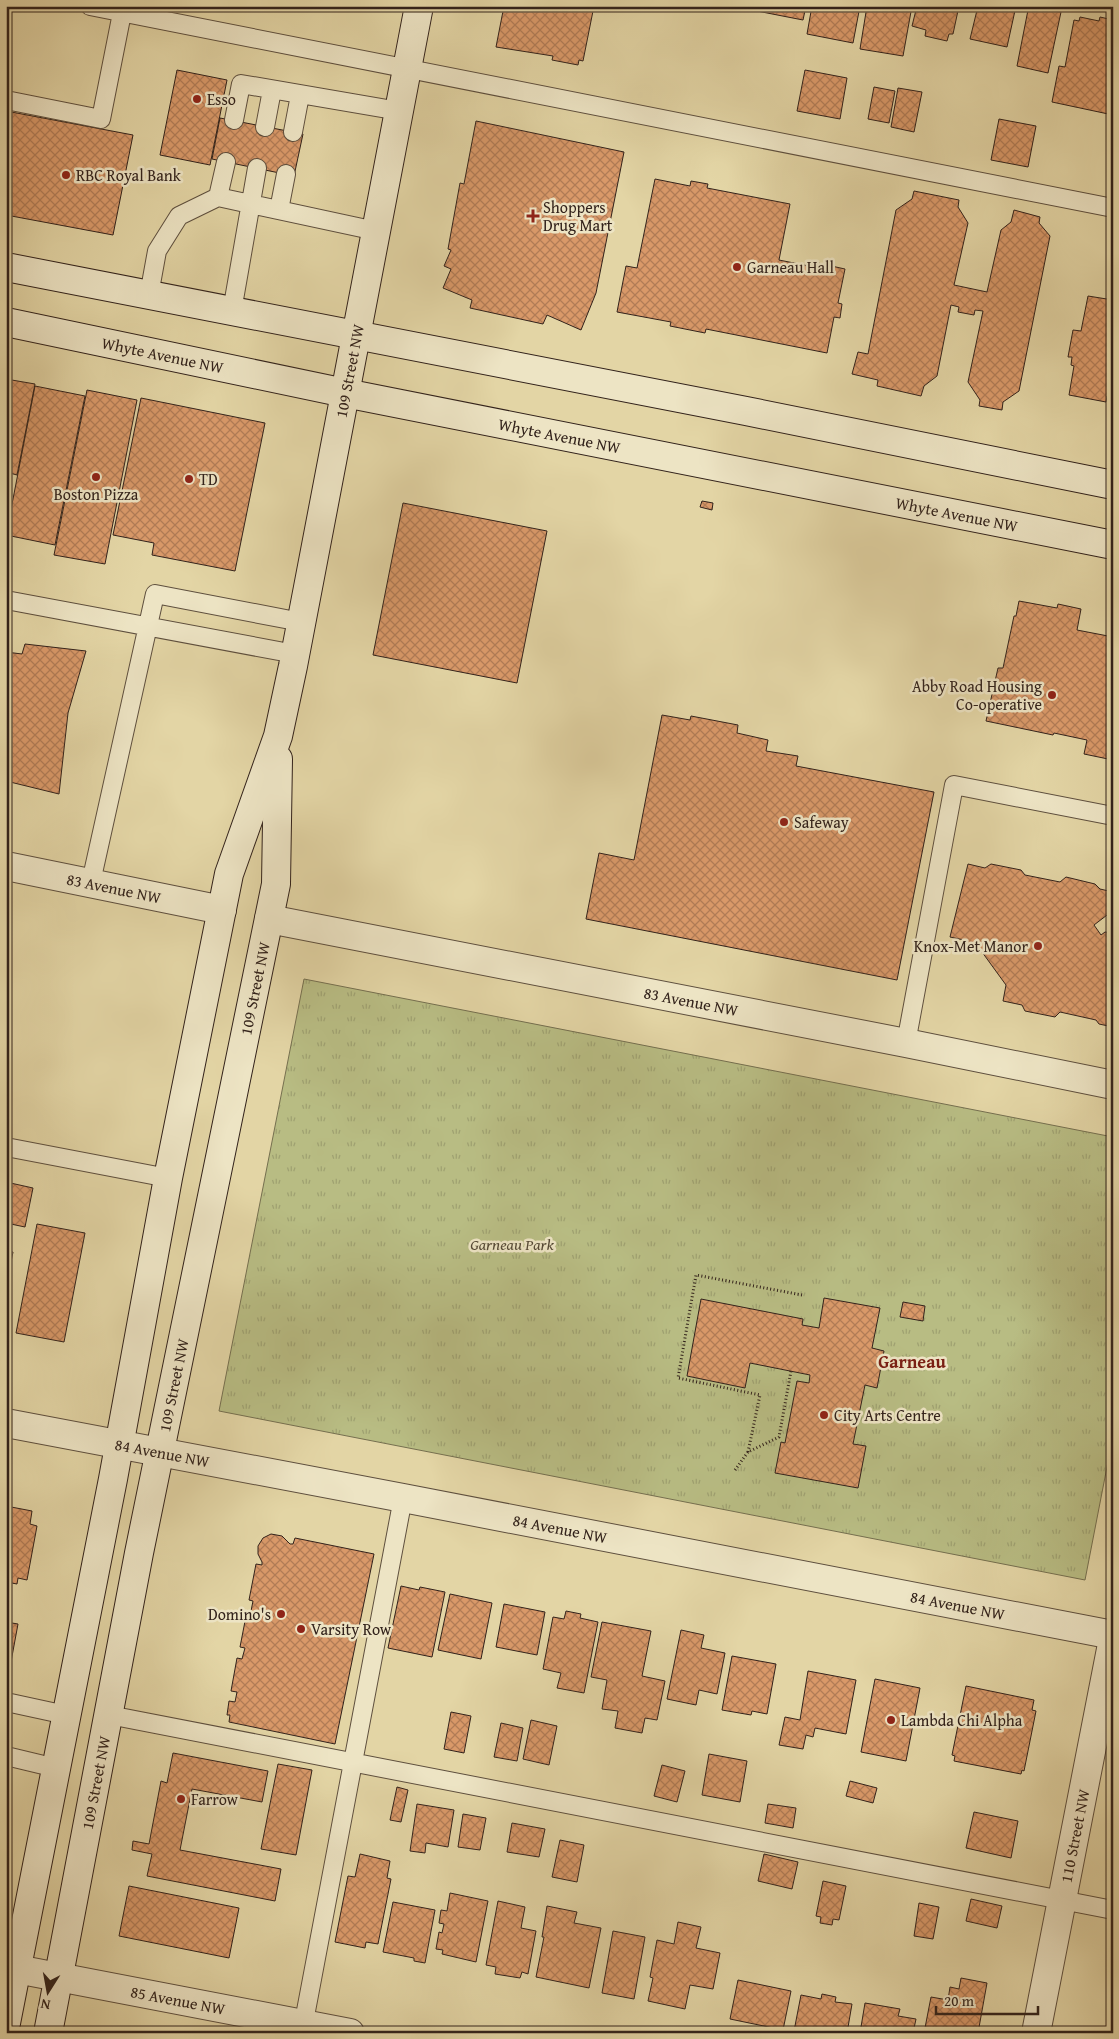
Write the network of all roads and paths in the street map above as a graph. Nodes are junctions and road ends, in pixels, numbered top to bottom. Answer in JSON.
{"nodes":[{"id":1,"x":90,"y":6,"type":"edge"},
{"id":2,"x":419,"y":6,"type":"edge"},
{"id":3,"x":122,"y":13,"type":"junction"},
{"id":4,"x":407,"y":69,"type":"junction"},
{"id":5,"x":272,"y":90,"type":"junction"},
{"id":6,"x":300,"y":95,"type":"junction"},
{"id":7,"x":6,"y":100,"type":"edge"},
{"id":8,"x":399,"y":112,"type":"junction"},
{"id":9,"x":234,"y":120,"type":"dead end"},
{"id":10,"x":266,"y":127,"type":"dead end"},
{"id":11,"x":293,"y":132,"type":"dead end"},
{"id":12,"x":226,"y":162,"type":"dead end"},
{"id":13,"x":257,"y":168,"type":"dead end"},
{"id":14,"x":286,"y":174,"type":"dead end"},
{"id":15,"x":218,"y":197,"type":"junction"},
{"id":16,"x":251,"y":204,"type":"junction"},
{"id":17,"x":1113,"y":208,"type":"edge"},
{"id":18,"x":279,"y":210,"type":"junction"},
{"id":19,"x":376,"y":231,"type":"junction"},
{"id":20,"x":6,"y":267,"type":"edge"},
{"id":21,"x":149,"y":295,"type":"junction"},
{"id":22,"x":232,"y":311,"type":"junction"},
{"id":23,"x":6,"y":322,"type":"edge"},
{"id":24,"x":356,"y":335,"type":"junction"},
{"id":25,"x":345,"y":393,"type":"junction"},
{"id":26,"x":1113,"y":485,"type":"edge"},
{"id":27,"x":1113,"y":545,"type":"edge"},
{"id":28,"x":6,"y":600,"type":"edge"},
{"id":29,"x":301,"y":622,"type":"junction"},
{"id":30,"x":148,"y":628,"type":"junction"},
{"id":31,"x":295,"y":654,"type":"junction"},
{"id":32,"x":278,"y":736,"type":"junction"},
{"id":33,"x":1113,"y":816,"type":"edge"},
{"id":34,"x":6,"y":866,"type":"edge"},
{"id":35,"x":91,"y":882,"type":"junction"},
{"id":36,"x":222,"y":910,"type":"junction"},
{"id":37,"x":269,"y":919,"type":"junction"},
{"id":38,"x":906,"y":1043,"type":"junction"},
{"id":39,"x":1113,"y":1085,"type":"edge"},
{"id":40,"x":6,"y":1147,"type":"edge"},
{"id":41,"x":168,"y":1178,"type":"junction"},
{"id":42,"x":802,"y":1295,"type":"dead end"},
{"id":43,"x":791,"y":1371,"type":"dead end"},
{"id":44,"x":6,"y":1423,"type":"edge"},
{"id":45,"x":120,"y":1444,"type":"junction"},
{"id":46,"x":160,"y":1451,"type":"junction"},
{"id":47,"x":748,"y":1452,"type":"junction"},
{"id":48,"x":735,"y":1470,"type":"dead end"},
{"id":49,"x":404,"y":1498,"type":"junction"},
{"id":50,"x":1113,"y":1637,"type":"edge"},
{"id":51,"x":6,"y":1702,"type":"edge"},
{"id":52,"x":66,"y":1715,"type":"junction"},
{"id":53,"x":109,"y":1715,"type":"junction"},
{"id":54,"x":6,"y":1756,"type":"edge"},
{"id":55,"x":354,"y":1762,"type":"junction"},
{"id":56,"x":56,"y":1768,"type":"junction"},
{"id":57,"x":1061,"y":1900,"type":"junction"},
{"id":58,"x":1113,"y":1910,"type":"edge"},
{"id":59,"x":12,"y":1968,"type":"edge"},
{"id":60,"x":58,"y":1977,"type":"junction"},
{"id":61,"x":6,"y":2023,"type":"edge"},
{"id":62,"x":303,"y":2028,"type":"edge"},
{"id":63,"x":48,"y":2033,"type":"edge"},
{"id":64,"x":350,"y":2033,"type":"edge"},
{"id":65,"x":1036,"y":2033,"type":"edge"}],
"edges":[{"from":1,"to":3,"type":"lane"},
{"from":2,"to":4,"type":"main road","name":"109 Street NW"},
{"from":3,"to":4,"type":"lane"},
{"from":3,"to":7,"type":"lane"},
{"from":4,"to":8,"type":"main road","name":"109 Street NW"},
{"from":4,"to":17,"type":"lane"},
{"from":5,"to":6,"type":"lane"},
{"from":5,"to":9,"type":"lane"},
{"from":5,"to":10,"type":"lane"},
{"from":6,"to":8,"type":"lane"},
{"from":6,"to":11,"type":"lane"},
{"from":8,"to":19,"type":"main road","name":"109 Street NW"},
{"from":12,"to":15,"type":"lane"},
{"from":13,"to":16,"type":"lane"},
{"from":14,"to":18,"type":"lane"},
{"from":15,"to":16,"type":"lane"},
{"from":15,"to":21,"type":"lane"},
{"from":16,"to":18,"type":"lane"},
{"from":16,"to":22,"type":"lane"},
{"from":18,"to":19,"type":"lane"},
{"from":19,"to":24,"type":"main road","name":"109 Street NW"},
{"from":20,"to":21,"type":"main road"},
{"from":21,"to":22,"type":"main road"},
{"from":22,"to":24,"type":"main road"},
{"from":23,"to":25,"type":"main road","name":"Whyte Avenue NW"},
{"from":24,"to":25,"type":"main road","name":"109 Street NW"},
{"from":24,"to":26,"type":"main road"},
{"from":25,"to":27,"type":"main road","name":"Whyte Avenue NW"},
{"from":25,"to":29,"type":"main road","name":"109 Street NW"},
{"from":28,"to":30,"type":"lane"},
{"from":29,"to":30,"type":"lane"},
{"from":29,"to":31,"type":"main road","name":"109 Street NW"},
{"from":30,"to":31,"type":"lane"},
{"from":30,"to":35,"type":"lane"},
{"from":31,"to":32,"type":"main road","name":"109 Street NW"},
{"from":32,"to":36,"type":"main road","name":"109 Street NW"},
{"from":32,"to":37,"type":"main road","name":"109 Street NW"},
{"from":33,"to":38,"type":"lane"},
{"from":34,"to":35,"type":"main road","name":"83 Avenue NW"},
{"from":35,"to":36,"type":"main road","name":"83 Avenue NW"},
{"from":36,"to":41,"type":"main road","name":"109 Street NW"},
{"from":37,"to":38,"type":"main road","name":"83 Avenue NW"},
{"from":37,"to":46,"type":"main road","name":"109 Street NW"},
{"from":38,"to":39,"type":"main road","name":"83 Avenue NW"},
{"from":40,"to":41,"type":"lane"},
{"from":41,"to":45,"type":"main road","name":"109 Street NW"},
{"from":42,"to":47,"type":"path"},
{"from":43,"to":47,"type":"path"},
{"from":44,"to":45,"type":"main road","name":"84 Avenue NW"},
{"from":45,"to":46,"type":"main road","name":"84 Avenue NW"},
{"from":45,"to":52,"type":"main road","name":"109 Street NW"},
{"from":46,"to":49,"type":"main road","name":"84 Avenue NW"},
{"from":46,"to":53,"type":"main road","name":"109 Street NW"},
{"from":47,"to":48,"type":"path"},
{"from":49,"to":50,"type":"main road","name":"84 Avenue NW"},
{"from":49,"to":55,"type":"lane"},
{"from":50,"to":57,"type":"main road","name":"110 Street NW"},
{"from":51,"to":52,"type":"lane"},
{"from":52,"to":56,"type":"main road","name":"109 Street NW"},
{"from":53,"to":55,"type":"lane"},
{"from":53,"to":60,"type":"main road","name":"109 Street NW"},
{"from":54,"to":56,"type":"lane"},
{"from":55,"to":57,"type":"lane"},
{"from":55,"to":62,"type":"lane"},
{"from":56,"to":59,"type":"main road","name":"109 Street NW"},
{"from":57,"to":58,"type":"lane"},
{"from":57,"to":65,"type":"main road","name":"110 Street NW"},
{"from":59,"to":60,"type":"main road","name":"85 Avenue NW"},
{"from":59,"to":61,"type":"main road","name":"109 Street NW"},
{"from":60,"to":62,"type":"main road","name":"85 Avenue NW"},
{"from":60,"to":63,"type":"main road","name":"109 Street NW"},
{"from":62,"to":64,"type":"main road","name":"85 Avenue NW"}]}
